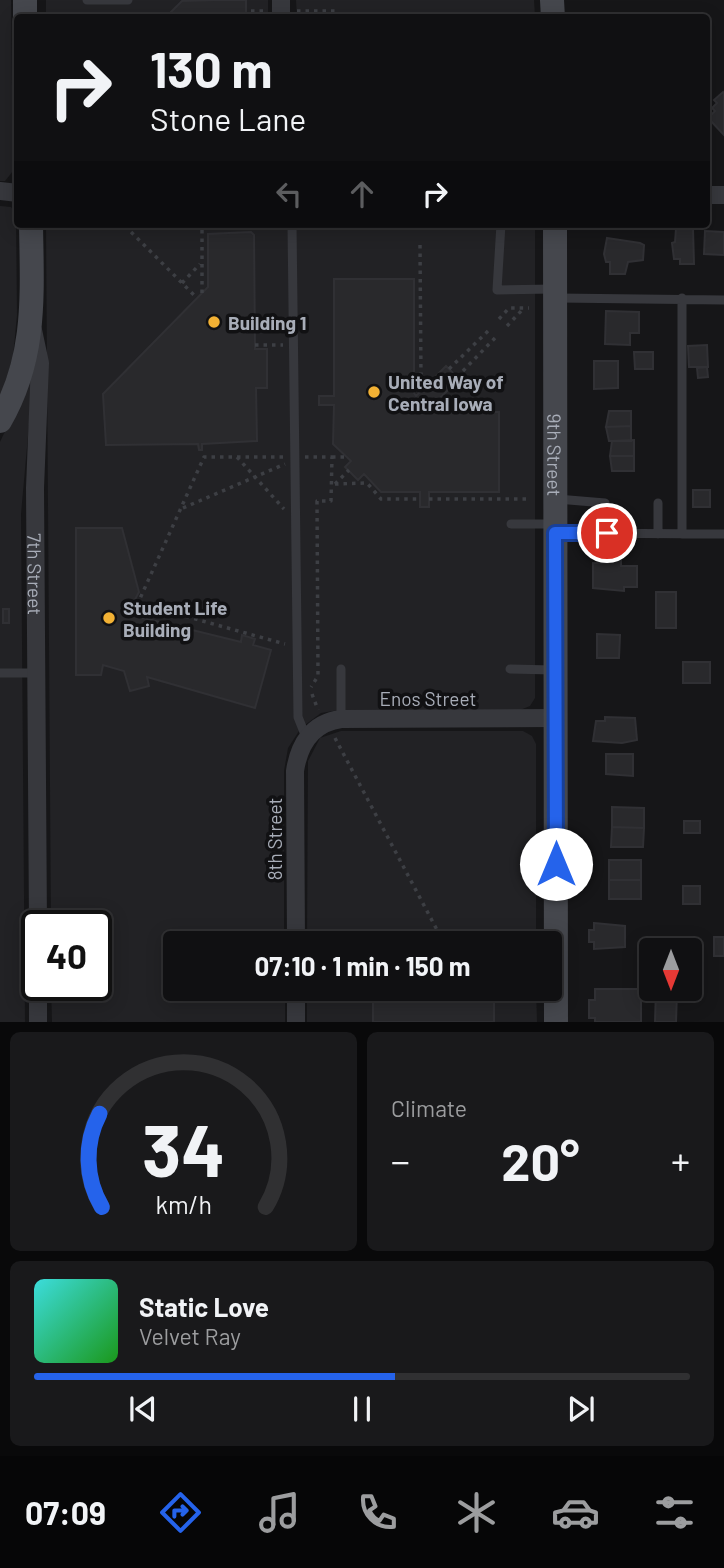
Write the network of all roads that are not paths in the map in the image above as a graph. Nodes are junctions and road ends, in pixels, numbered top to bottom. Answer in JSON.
{"nodes":[{"id":1,"x":87,"y":0,"type":"edge"},
{"id":2,"x":128,"y":0,"type":"edge"},
{"id":3,"x":31,"y":228,"type":"edge"},
{"id":4,"x":292,"y":228,"type":"edge"},
{"id":5,"x":501,"y":228,"type":"edge"},
{"id":6,"x":555,"y":228,"type":"edge"},
{"id":7,"x":555,"y":294,"type":"junction"},
{"id":8,"x":682,"y":298,"type":"junction"},
{"id":9,"x":724,"y":300,"type":"edge"},
{"id":10,"x":32,"y":326,"type":"junction"},
{"id":11,"x":0,"y":421,"type":"edge"},
{"id":12,"x":555,"y":499,"type":"junction"},
{"id":13,"x":605,"y":503,"type":"dead end"},
{"id":14,"x":658,"y":503,"type":"dead end"},
{"id":15,"x":511,"y":524,"type":"dead end"},
{"id":16,"x":555,"y":528,"type":"junction"},
{"id":17,"x":659,"y":534,"type":"junction"},
{"id":18,"x":682,"y":534,"type":"junction"},
{"id":19,"x":724,"y":534,"type":"edge"},
{"id":20,"x":341,"y":670,"type":"dead end"},
{"id":21,"x":510,"y":670,"type":"dead end"},
{"id":22,"x":555,"y":670,"type":"junction"},
{"id":23,"x":0,"y":673,"type":"edge"},
{"id":24,"x":36,"y":673,"type":"junction"},
{"id":25,"x":555,"y":718,"type":"junction"},
{"id":26,"x":336,"y":726,"type":"junction"},
{"id":27,"x":306,"y":737,"type":"junction"},
{"id":28,"x":38,"y":910,"type":"edge"},
{"id":29,"x":303,"y":931,"type":"edge"},
{"id":30,"x":38,"y":1001,"type":"edge"},
{"id":31,"x":296,"y":1001,"type":"edge"},
{"id":32,"x":38,"y":1022,"type":"edge"},
{"id":33,"x":296,"y":1022,"type":"edge"},
{"id":34,"x":556,"y":1022,"type":"edge"}],
"edges":[{"from":1,"to":2,"type":"lane"},
{"from":3,"to":10,"type":"street","name":"7th Street"},
{"from":4,"to":27,"type":"lane"},
{"from":5,"to":7,"type":"lane"},
{"from":6,"to":7,"type":"street","name":"9th Street"},
{"from":7,"to":8,"type":"lane"},
{"from":7,"to":12,"type":"street","name":"9th Street"},
{"from":8,"to":9,"type":"lane"},
{"from":8,"to":18,"type":"lane"},
{"from":10,"to":11,"type":"street"},
{"from":10,"to":24,"type":"street","name":"7th Street"},
{"from":12,"to":13,"type":"lane"},
{"from":12,"to":16,"type":"street","name":"9th Street"},
{"from":14,"to":17,"type":"lane"},
{"from":15,"to":16,"type":"lane"},
{"from":16,"to":17,"type":"lane"},
{"from":16,"to":22,"type":"street","name":"9th Street"},
{"from":17,"to":18,"type":"lane"},
{"from":18,"to":19,"type":"lane"},
{"from":20,"to":26,"type":"lane"},
{"from":21,"to":22,"type":"lane"},
{"from":22,"to":25,"type":"street","name":"9th Street"},
{"from":23,"to":24,"type":"lane"},
{"from":24,"to":28,"type":"street","name":"7th Street"},
{"from":25,"to":26,"type":"street","name":"Enos Street"},
{"from":25,"to":34,"type":"street","name":"9th Street"},
{"from":26,"to":27,"type":"street","name":"Enos Street"},
{"from":27,"to":29,"type":"street","name":"8th Street"},
{"from":30,"to":32,"type":"street"},
{"from":31,"to":33,"type":"street"}]}
